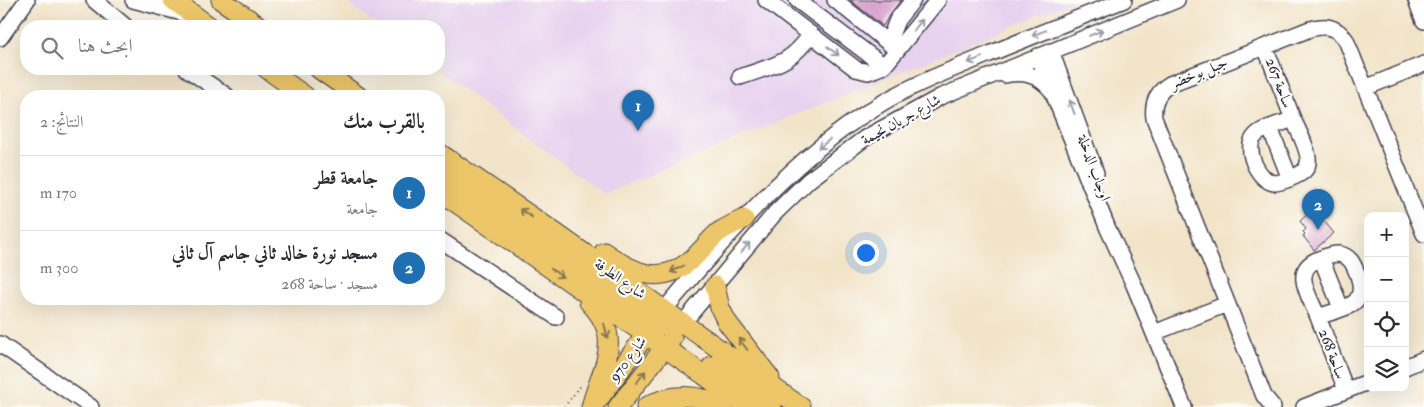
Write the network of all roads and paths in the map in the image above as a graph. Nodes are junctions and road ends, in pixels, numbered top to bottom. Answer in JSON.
{"nodes":[{"id":1,"x":26,"y":0,"type":"edge"},
{"id":2,"x":94,"y":0,"type":"edge"},
{"id":3,"x":173,"y":0,"type":"edge"},
{"id":4,"x":221,"y":0,"type":"edge"},
{"id":5,"x":766,"y":0,"type":"edge"},
{"id":6,"x":798,"y":0,"type":"edge"},
{"id":7,"x":835,"y":0,"type":"edge"},
{"id":8,"x":912,"y":0,"type":"edge"},
{"id":9,"x":938,"y":0,"type":"edge"},
{"id":10,"x":1124,"y":0,"type":"edge"},
{"id":11,"x":1177,"y":0,"type":"edge"},
{"id":12,"x":1416,"y":0,"type":"edge"},
{"id":13,"x":139,"y":1,"type":"edge"},
{"id":14,"x":117,"y":20,"type":"edge"},
{"id":15,"x":123,"y":20,"type":"edge"},
{"id":16,"x":197,"y":20,"type":"edge"},
{"id":17,"x":200,"y":20,"type":"edge"},
{"id":18,"x":250,"y":20,"type":"edge"},
{"id":19,"x":1424,"y":21,"type":"edge"},
{"id":20,"x":811,"y":34,"type":"junction"},
{"id":21,"x":0,"y":38,"type":"edge"},
{"id":22,"x":893,"y":46,"type":"junction"},
{"id":23,"x":1265,"y":47,"type":"junction"},
{"id":24,"x":1045,"y":54,"type":"junction"},
{"id":25,"x":1424,"y":64,"type":"edge"},
{"id":26,"x":884,"y":66,"type":"junction"},
{"id":27,"x":196,"y":75,"type":"edge"},
{"id":28,"x":275,"y":75,"type":"edge"},
{"id":29,"x":328,"y":75,"type":"edge"},
{"id":30,"x":740,"y":77,"type":"dead end"},
{"id":31,"x":1365,"y":88,"type":"junction"},
{"id":32,"x":218,"y":90,"type":"edge"},
{"id":33,"x":297,"y":90,"type":"edge"},
{"id":34,"x":349,"y":90,"type":"edge"},
{"id":35,"x":1053,"y":92,"type":"junction"},
{"id":36,"x":940,"y":97,"type":"junction"},
{"id":37,"x":1293,"y":119,"type":"junction"},
{"id":38,"x":1270,"y":128,"type":"junction"},
{"id":39,"x":445,"y":157,"type":"edge"},
{"id":40,"x":1290,"y":178,"type":"junction"},
{"id":41,"x":445,"y":180,"type":"edge"},
{"id":42,"x":445,"y":195,"type":"edge"},
{"id":43,"x":744,"y":219,"type":"junction"},
{"id":44,"x":557,"y":234,"type":"junction"},
{"id":45,"x":1424,"y":234,"type":"edge"},
{"id":46,"x":445,"y":243,"type":"edge"},
{"id":47,"x":1321,"y":258,"type":"junction"},
{"id":48,"x":1134,"y":285,"type":"junction"},
{"id":49,"x":715,"y":286,"type":"junction"},
{"id":50,"x":582,"y":290,"type":"junction"},
{"id":51,"x":1228,"y":304,"type":"junction"},
{"id":52,"x":1341,"y":308,"type":"junction"},
{"id":53,"x":1318,"y":317,"type":"junction"},
{"id":54,"x":556,"y":318,"type":"dead end"},
{"id":55,"x":655,"y":322,"type":"junction"},
{"id":56,"x":683,"y":323,"type":"junction"},
{"id":57,"x":1154,"y":334,"type":"junction"},
{"id":58,"x":668,"y":343,"type":"junction"},
{"id":59,"x":0,"y":344,"type":"edge"},
{"id":60,"x":1424,"y":360,"type":"edge"},
{"id":61,"x":1409,"y":366,"type":"edge"},
{"id":62,"x":1364,"y":383,"type":"edge"},
{"id":63,"x":1346,"y":390,"type":"junction"},
{"id":64,"x":778,"y":402,"type":"edge"},
{"id":65,"x":91,"y":407,"type":"edge"},
{"id":66,"x":592,"y":407,"type":"edge"},
{"id":67,"x":618,"y":407,"type":"edge"},
{"id":68,"x":646,"y":407,"type":"edge"},
{"id":69,"x":724,"y":407,"type":"edge"},
{"id":70,"x":747,"y":407,"type":"edge"},
{"id":71,"x":801,"y":407,"type":"edge"},
{"id":72,"x":1184,"y":407,"type":"edge"},
{"id":73,"x":1273,"y":407,"type":"edge"},
{"id":74,"x":1304,"y":407,"type":"edge"}],
"edges":[{"from":1,"to":21,"type":"street"},
{"from":2,"to":14,"type":"street"},
{"from":3,"to":17,"type":"main road"},
{"from":4,"to":18,"type":"main road"},
{"from":5,"to":20,"type":"street"},
{"from":6,"to":26,"type":"street"},
{"from":7,"to":22,"type":"street"},
{"from":8,"to":22,"type":"street"},
{"from":22,"to":9,"type":"street","one_way":true},
{"from":10,"to":43,"type":"street","name":"شارع جريان نجيمة","one_way":true},
{"from":24,"to":11,"type":"street","name":"شارع جريان نجيمة","one_way":true},
{"from":12,"to":19,"type":"street"},
{"from":13,"to":15,"type":"street"},
{"from":13,"to":16,"type":"street"},
{"from":20,"to":26,"type":"street","one_way":true},
{"from":20,"to":30,"type":"street"},
{"from":22,"to":26,"type":"street"},
{"from":23,"to":31,"type":"street","name":"جبل بوخضر"},
{"from":23,"to":37,"type":"street","name":"ساحة 267"},
{"from":23,"to":51,"type":"street","name":"جبل بوخضر"},
{"from":24,"to":35,"type":"street","name":"اوجاب الدخلة"},
{"from":24,"to":36,"type":"street","name":"شارع جريان نجيمة"},
{"from":48,"to":24,"type":"street","name":"اوجاب الدخلة","one_way":true},
{"from":25,"to":31,"type":"street"},
{"from":27,"to":32,"type":"street"},
{"from":28,"to":33,"type":"main road"},
{"from":29,"to":34,"type":"main road"},
{"from":31,"to":45,"type":"street","name":"جبل بوخضر"},
{"from":35,"to":36,"type":"street"},
{"from":35,"to":48,"type":"street","name":"اوجاب الدخلة"},
{"from":49,"to":36,"type":"street","name":"شارع جريان نجيمة","one_way":true},
{"from":37,"to":38,"type":"street","name":"ساحة 267"},
{"from":37,"to":40,"type":"street","name":"ساحة 267"},
{"from":38,"to":40,"type":"street","name":"ساحة 267"},
{"from":38,"to":40,"type":"street","name":"ساحة 267"},
{"from":44,"to":39,"type":"main road","name":"شارع الطرفة","one_way":true},
{"from":41,"to":55,"type":"main road"},
{"from":42,"to":50,"type":"main road","name":"شارع الطرفة","one_way":true},
{"from":43,"to":44,"type":"main road","one_way":true},
{"from":43,"to":55,"type":"street","name":"شارع جريان نجيمة"},
{"from":44,"to":55,"type":"main road","name":"شارع الطرفة"},
{"from":46,"to":54,"type":"street"},
{"from":47,"to":52,"type":"street"},
{"from":47,"to":52,"type":"street","name":"ساحة 268"},
{"from":47,"to":53,"type":"street","name":"ساحة 268"},
{"from":48,"to":57,"type":"street","name":"اوجاب الدخلة"},
{"from":49,"to":56,"type":"street","name":"شارع جريان نجيمة"},
{"from":64,"to":49,"type":"main road","one_way":true},
{"from":50,"to":55,"type":"main road","name":"شارع الطرفة"},
{"from":50,"to":66,"type":"main road","one_way":true},
{"from":51,"to":57,"type":"street"},
{"from":51,"to":73,"type":"street","name":"جبل بوخضر"},
{"from":52,"to":53,"type":"street","name":"ساحة 268"},
{"from":53,"to":63,"type":"street","name":"ساحة 268"},
{"from":55,"to":56,"type":"main road"},
{"from":55,"to":58,"type":"main road"},
{"from":55,"to":66,"type":"main road","name":"شارع 970"},
{"from":56,"to":58,"type":"main road","name":"شارع 970"},
{"from":56,"to":64,"type":"main road"},
{"from":57,"to":72,"type":"street","name":"اوجاب الدخلة"},
{"from":58,"to":64,"type":"main road"},
{"from":67,"to":58,"type":"main road","name":"شارع 970","one_way":true},
{"from":58,"to":70,"type":"main road"},
{"from":59,"to":65,"type":"street"},
{"from":60,"to":61,"type":"street"},
{"from":62,"to":63,"type":"street"},
{"from":63,"to":74,"type":"street"},
{"from":64,"to":71,"type":"main road"},
{"from":68,"to":69,"type":"main road"}]}
